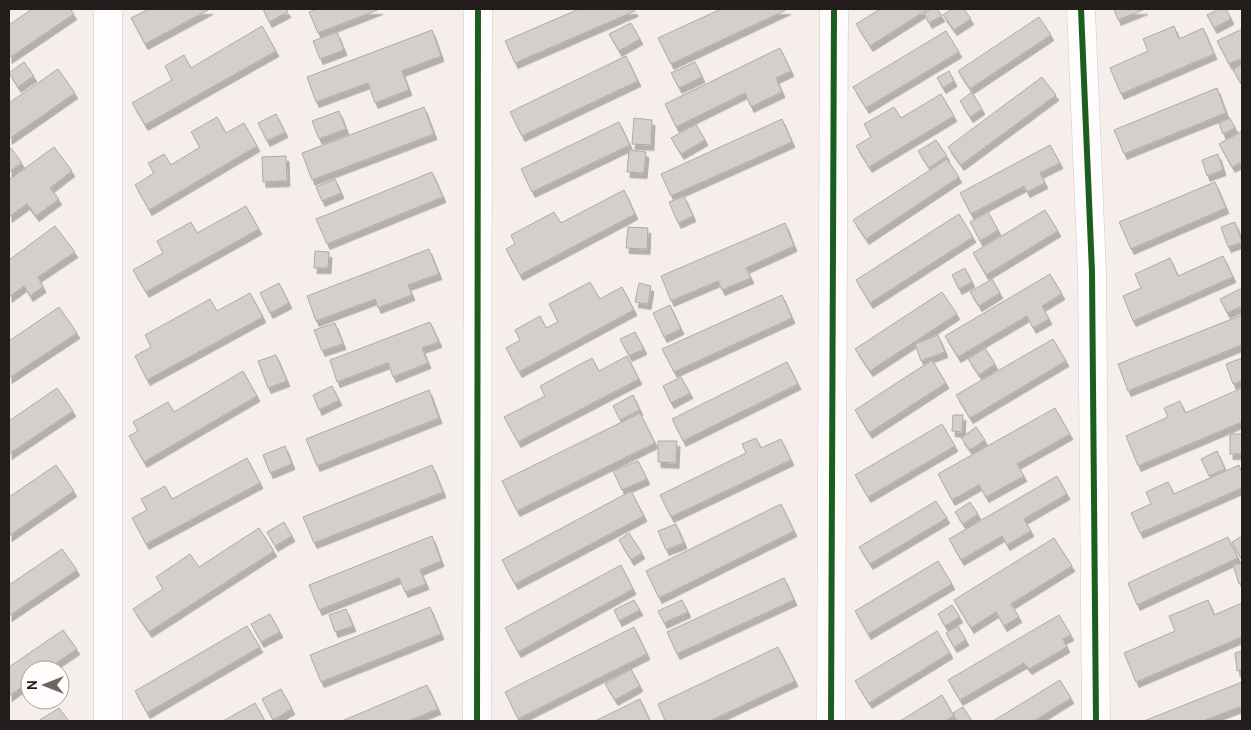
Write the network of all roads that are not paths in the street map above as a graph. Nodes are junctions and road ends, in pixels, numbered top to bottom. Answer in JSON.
{"nodes":[{"id":1,"x":108,"y":9,"type":"edge"},
{"id":2,"x":478,"y":9,"type":"edge"},
{"id":3,"x":834,"y":9,"type":"edge"},
{"id":4,"x":1081,"y":9,"type":"edge"},
{"id":5,"x":108,"y":721,"type":"edge"},
{"id":6,"x":478,"y":721,"type":"edge"},
{"id":7,"x":831,"y":721,"type":"edge"},
{"id":8,"x":1096,"y":721,"type":"edge"}],
"edges":[{"from":1,"to":5,"type":"street"},
{"from":2,"to":6,"type":"street"},
{"from":3,"to":7,"type":"street"},
{"from":4,"to":8,"type":"street"}]}
